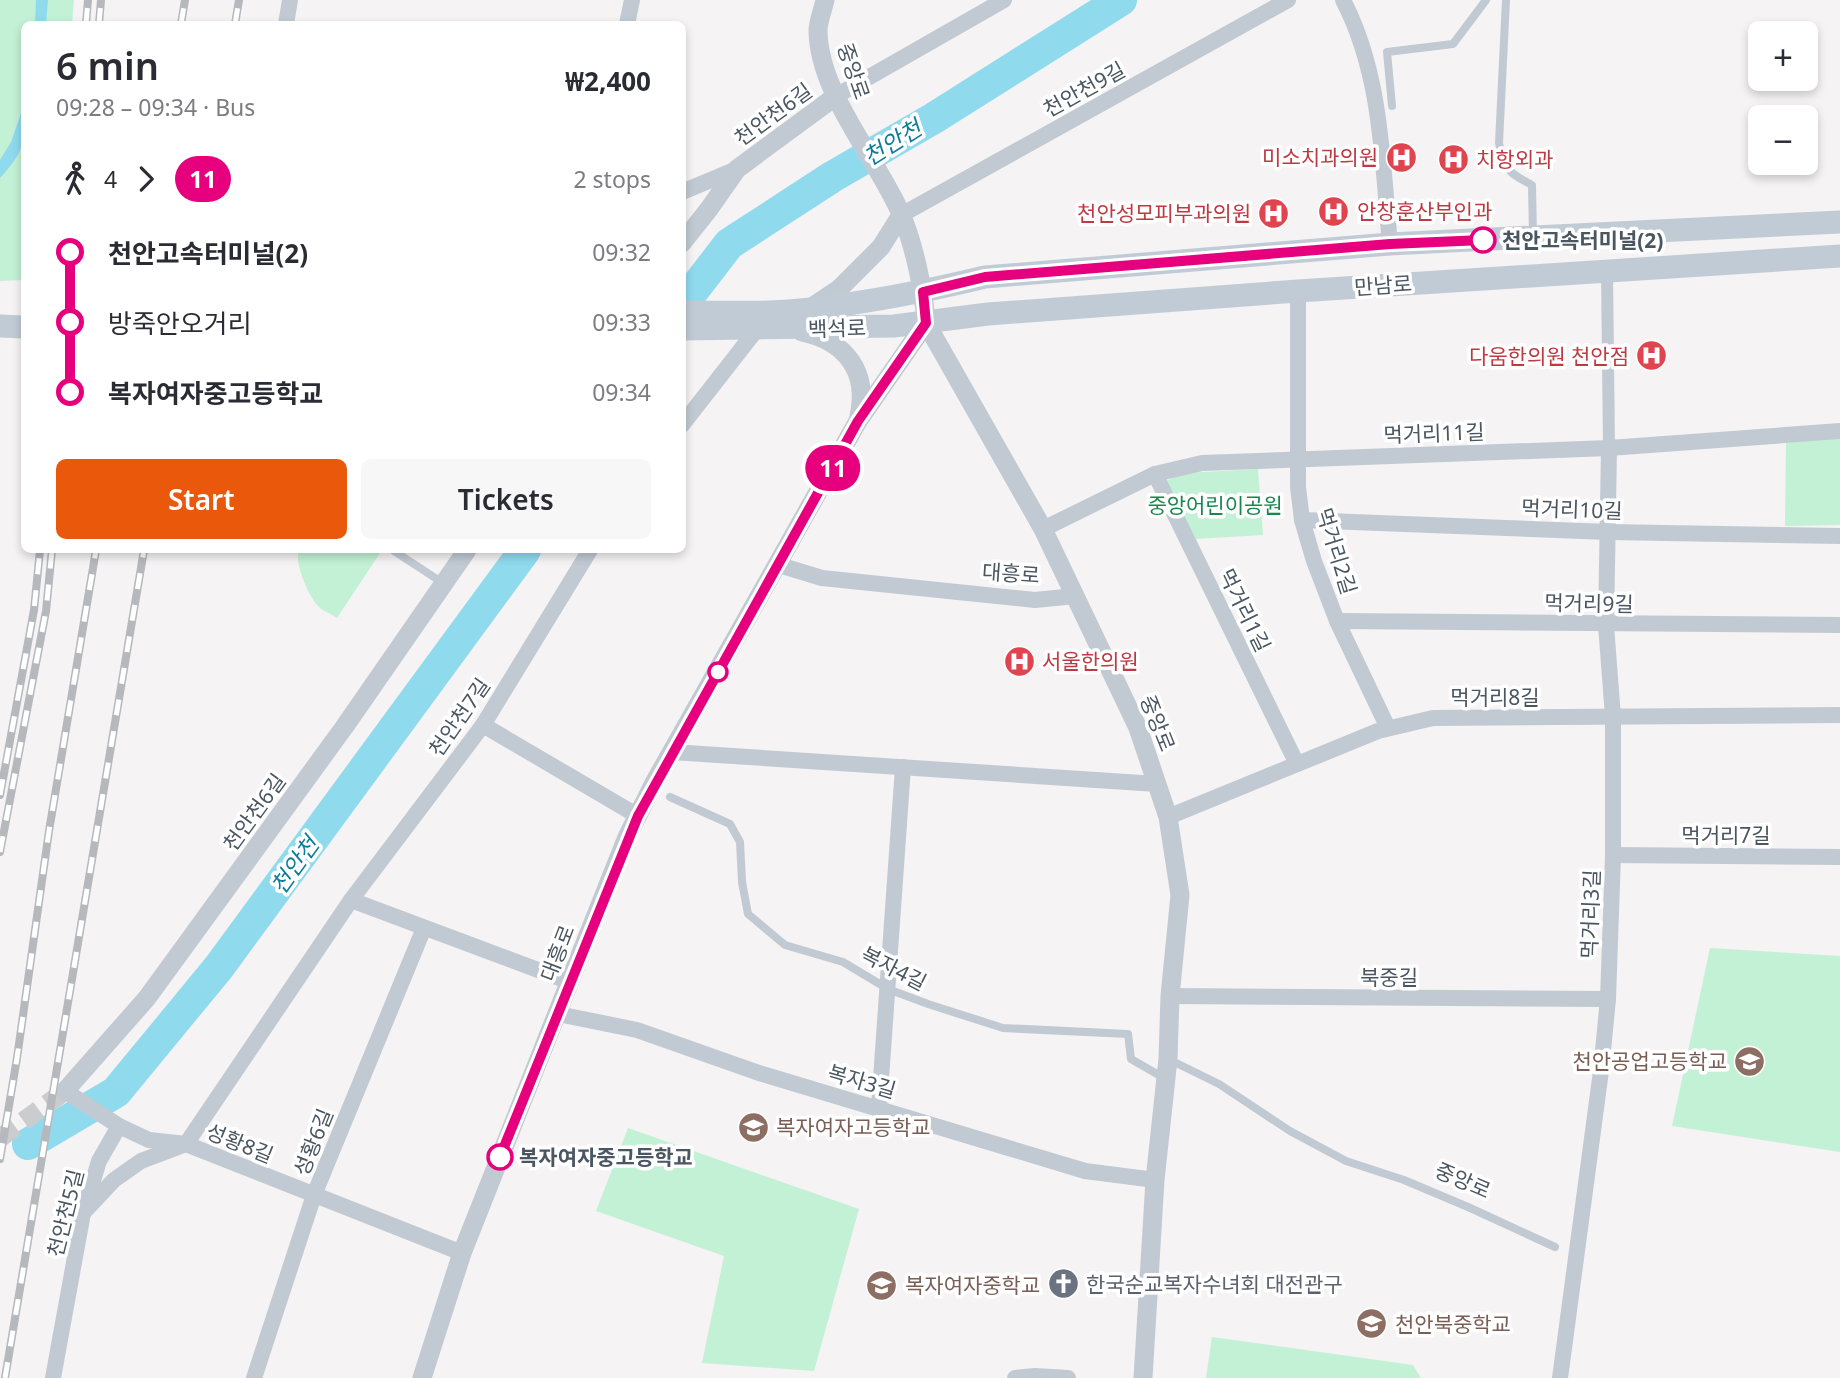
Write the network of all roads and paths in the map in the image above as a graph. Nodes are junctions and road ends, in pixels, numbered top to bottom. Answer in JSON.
{"nodes":[{"id":1,"x":290,"y":0,"type":"edge"},
{"id":2,"x":632,"y":0,"type":"edge"},
{"id":3,"x":825,"y":0,"type":"edge"},
{"id":4,"x":1004,"y":0,"type":"edge"},
{"id":5,"x":1288,"y":0,"type":"edge"},
{"id":6,"x":1343,"y":0,"type":"edge"},
{"id":7,"x":1486,"y":0,"type":"edge"},
{"id":8,"x":1506,"y":0,"type":"edge"},
{"id":9,"x":286,"y":21,"type":"edge"},
{"id":10,"x":628,"y":21,"type":"edge"},
{"id":11,"x":836,"y":96,"type":"junction"},
{"id":12,"x":1392,"y":106,"type":"dead end"},
{"id":13,"x":737,"y":169,"type":"junction"},
{"id":14,"x":686,"y":190,"type":"edge"},
{"id":15,"x":901,"y":215,"type":"junction"},
{"id":16,"x":1840,"y":222,"type":"edge"},
{"id":17,"x":1533,"y":236,"type":"junction"},
{"id":18,"x":686,"y":238,"type":"edge"},
{"id":19,"x":1390,"y":244,"type":"junction"},
{"id":20,"x":1840,"y":256,"type":"edge"},
{"id":21,"x":1060,"y":271,"type":"junction"},
{"id":22,"x":1607,"y":271,"type":"junction"},
{"id":23,"x":1298,"y":291,"type":"junction"},
{"id":24,"x":923,"y":292,"type":"junction"},
{"id":25,"x":809,"y":309,"type":"junction"},
{"id":26,"x":1064,"y":309,"type":"junction"},
{"id":27,"x":686,"y":313,"type":"edge"},
{"id":28,"x":0,"y":314,"type":"edge"},
{"id":29,"x":21,"y":314,"type":"edge"},
{"id":30,"x":756,"y":323,"type":"junction"},
{"id":31,"x":926,"y":323,"type":"junction"},
{"id":32,"x":0,"y":326,"type":"edge"},
{"id":33,"x":21,"y":327,"type":"edge"},
{"id":34,"x":686,"y":329,"type":"edge"},
{"id":35,"x":787,"y":329,"type":"junction"},
{"id":36,"x":686,"y":419,"type":"edge"},
{"id":37,"x":858,"y":421,"type":"junction"},
{"id":38,"x":1840,"y":431,"type":"edge"},
{"id":39,"x":1609,"y":448,"type":"junction"},
{"id":40,"x":1298,"y":459,"type":"junction"},
{"id":41,"x":1155,"y":474,"type":"junction"},
{"id":42,"x":1302,"y":520,"type":"junction"},
{"id":43,"x":1043,"y":529,"type":"junction"},
{"id":44,"x":1608,"y":532,"type":"junction"},
{"id":45,"x":1840,"y":536,"type":"edge"},
{"id":46,"x":397,"y":553,"type":"edge"},
{"id":47,"x":465,"y":553,"type":"edge"},
{"id":48,"x":588,"y":553,"type":"edge"},
{"id":49,"x":779,"y":565,"type":"junction"},
{"id":50,"x":443,"y":583,"type":"junction"},
{"id":51,"x":1075,"y":596,"type":"junction"},
{"id":52,"x":1337,"y":621,"type":"junction"},
{"id":53,"x":1606,"y":625,"type":"junction"},
{"id":54,"x":1840,"y":625,"type":"edge"},
{"id":55,"x":1840,"y":715,"type":"edge"},
{"id":56,"x":1613,"y":717,"type":"junction"},
{"id":57,"x":483,"y":725,"type":"junction"},
{"id":58,"x":1388,"y":728,"type":"junction"},
{"id":59,"x":672,"y":752,"type":"junction"},
{"id":60,"x":1297,"y":764,"type":"junction"},
{"id":61,"x":903,"y":767,"type":"junction"},
{"id":62,"x":1157,"y":784,"type":"junction"},
{"id":63,"x":670,"y":797,"type":"dead end"},
{"id":64,"x":638,"y":816,"type":"junction"},
{"id":65,"x":1168,"y":817,"type":"junction"},
{"id":66,"x":1613,"y":855,"type":"junction"},
{"id":67,"x":1840,"y":857,"type":"edge"},
{"id":68,"x":351,"y":900,"type":"junction"},
{"id":69,"x":424,"y":928,"type":"junction"},
{"id":70,"x":570,"y":982,"type":"junction"},
{"id":71,"x":888,"y":989,"type":"junction"},
{"id":72,"x":1170,"y":996,"type":"junction"},
{"id":73,"x":1608,"y":999,"type":"junction"},
{"id":74,"x":558,"y":1014,"type":"junction"},
{"id":75,"x":1168,"y":1059,"type":"junction"},
{"id":76,"x":1166,"y":1080,"type":"junction"},
{"id":77,"x":69,"y":1093,"type":"joint"},
{"id":78,"x":879,"y":1107,"type":"junction"},
{"id":79,"x":117,"y":1125,"type":"junction"},
{"id":80,"x":186,"y":1144,"type":"junction"},
{"id":81,"x":1155,"y":1181,"type":"junction"},
{"id":82,"x":314,"y":1195,"type":"junction"},
{"id":83,"x":83,"y":1213,"type":"junction"},
{"id":84,"x":1555,"y":1247,"type":"dead end"},
{"id":85,"x":462,"y":1253,"type":"junction"},
{"id":86,"x":53,"y":1378,"type":"edge"},
{"id":87,"x":254,"y":1378,"type":"edge"},
{"id":88,"x":422,"y":1378,"type":"edge"},
{"id":89,"x":1014,"y":1378,"type":"edge"},
{"id":90,"x":1068,"y":1378,"type":"edge"},
{"id":91,"x":1143,"y":1378,"type":"edge"},
{"id":92,"x":1560,"y":1378,"type":"edge"}],
"edges":[{"from":1,"to":9,"type":"street"},
{"from":2,"to":10,"type":"street"},
{"from":3,"to":11,"type":"street","name":"중앙로"},
{"from":4,"to":11,"type":"street"},
{"from":5,"to":15,"type":"street","name":"천안천9길"},
{"from":6,"to":19,"type":"street","name":"만남로"},
{"from":7,"to":12,"type":"lane"},
{"from":8,"to":17,"type":"lane"},
{"from":11,"to":13,"type":"street","name":"천안천6길"},
{"from":11,"to":15,"type":"street","name":"중앙로"},
{"from":13,"to":14,"type":"street","name":"천안천6길"},
{"from":13,"to":18,"type":"street","name":"천안천6길"},
{"from":15,"to":24,"type":"street"},
{"from":15,"to":25,"type":"street"},
{"from":16,"to":17,"type":"main road","name":"만남로"},
{"from":17,"to":19,"type":"main road","name":"만남로"},
{"from":19,"to":21,"type":"main road","name":"만남로"},
{"from":20,"to":22,"type":"main road","name":"만남로"},
{"from":21,"to":24,"type":"main road","name":"만남로"},
{"from":21,"to":26,"type":"main road"},
{"from":22,"to":23,"type":"main road","name":"만남로"},
{"from":22,"to":39,"type":"street"},
{"from":23,"to":26,"type":"main road","name":"만남로"},
{"from":23,"to":40,"type":"street","name":"먹거리2길"},
{"from":24,"to":25,"type":"main road","name":"백석로"},
{"from":24,"to":31,"type":"street"},
{"from":25,"to":30,"type":"main road","name":"백석로"},
{"from":26,"to":31,"type":"main road","name":"만남로"},
{"from":27,"to":30,"type":"main road"},
{"from":28,"to":29,"type":"main road"},
{"from":30,"to":34,"type":"main road"},
{"from":30,"to":35,"type":"main road","name":"백석로"},
{"from":30,"to":36,"type":"street"},
{"from":31,"to":35,"type":"main road","name":"백석로"},
{"from":31,"to":37,"type":"street","name":"대흥로"},
{"from":31,"to":43,"type":"street","name":"중앙로"},
{"from":32,"to":33,"type":"main road"},
{"from":35,"to":37,"type":"street"},
{"from":37,"to":49,"type":"street","name":"대흥로"},
{"from":38,"to":39,"type":"street","name":"먹거리11길"},
{"from":39,"to":40,"type":"street","name":"먹거리11길"},
{"from":39,"to":44,"type":"street","name":"먹거리3길"},
{"from":40,"to":41,"type":"street","name":"먹거리11길"},
{"from":40,"to":42,"type":"street","name":"먹거리2길"},
{"from":41,"to":43,"type":"street","name":"먹거리11길"},
{"from":41,"to":60,"type":"street","name":"먹거리1길"},
{"from":42,"to":44,"type":"street","name":"먹거리10길"},
{"from":42,"to":52,"type":"street","name":"먹거리2길"},
{"from":43,"to":51,"type":"street","name":"중앙로"},
{"from":44,"to":45,"type":"street","name":"먹거리10길"},
{"from":44,"to":53,"type":"street","name":"먹거리3길"},
{"from":46,"to":50,"type":"lane"},
{"from":47,"to":50,"type":"street","name":"천안천6길"},
{"from":48,"to":57,"type":"street","name":"천안천7길"},
{"from":49,"to":51,"type":"street","name":"대흥로"},
{"from":49,"to":59,"type":"street","name":"대흥로"},
{"from":50,"to":77,"type":"street","name":"천안천6길"},
{"from":51,"to":62,"type":"street","name":"중앙로"},
{"from":52,"to":53,"type":"street","name":"먹거리9길"},
{"from":52,"to":58,"type":"street","name":"먹거리2길"},
{"from":53,"to":54,"type":"street","name":"먹거리9길"},
{"from":53,"to":56,"type":"street","name":"먹거리3길"},
{"from":55,"to":56,"type":"street","name":"먹거리8길"},
{"from":56,"to":58,"type":"street","name":"먹거리8길"},
{"from":56,"to":66,"type":"street","name":"먹거리3길"},
{"from":57,"to":64,"type":"street"},
{"from":57,"to":68,"type":"street","name":"천안천7길"},
{"from":58,"to":60,"type":"street","name":"먹거리8길"},
{"from":59,"to":61,"type":"street"},
{"from":59,"to":64,"type":"street","name":"대흥로"},
{"from":60,"to":65,"type":"street","name":"먹거리8길"},
{"from":61,"to":62,"type":"street"},
{"from":61,"to":71,"type":"street"},
{"from":62,"to":65,"type":"street","name":"중앙로"},
{"from":63,"to":71,"type":"lane","name":"복자4길"},
{"from":64,"to":70,"type":"street","name":"대흥로"},
{"from":65,"to":72,"type":"street","name":"중앙로"},
{"from":66,"to":67,"type":"street","name":"먹거리7길"},
{"from":66,"to":73,"type":"street","name":"먹거리3길"},
{"from":68,"to":69,"type":"street"},
{"from":68,"to":80,"type":"street","name":"천안천7길"},
{"from":69,"to":70,"type":"street"},
{"from":69,"to":82,"type":"street","name":"성황6길"},
{"from":70,"to":74,"type":"street","name":"대흥로"},
{"from":71,"to":76,"type":"lane","name":"복자4길"},
{"from":71,"to":78,"type":"street"},
{"from":72,"to":73,"type":"street","name":"북중길"},
{"from":72,"to":75,"type":"street","name":"중앙로"},
{"from":73,"to":92,"type":"street","name":"먹거리3길"},
{"from":74,"to":78,"type":"street","name":"복자3길"},
{"from":74,"to":85,"type":"street","name":"대흥로"},
{"from":75,"to":76,"type":"street","name":"중앙로"},
{"from":75,"to":84,"type":"lane","name":"중앙로"},
{"from":76,"to":81,"type":"street","name":"중앙로"},
{"from":77,"to":79,"type":"street"},
{"from":78,"to":81,"type":"street","name":"복자3길"},
{"from":79,"to":80,"type":"street","name":"성황8길"},
{"from":79,"to":83,"type":"street","name":"천안천5길"},
{"from":80,"to":82,"type":"street","name":"성황8길"},
{"from":80,"to":83,"type":"street"},
{"from":81,"to":91,"type":"street","name":"중앙로"},
{"from":82,"to":85,"type":"street","name":"성황8길"},
{"from":82,"to":87,"type":"street","name":"성황6길"},
{"from":83,"to":86,"type":"street","name":"천안천5길"},
{"from":85,"to":88,"type":"street","name":"대흥로"},
{"from":89,"to":90,"type":"street"}]}
